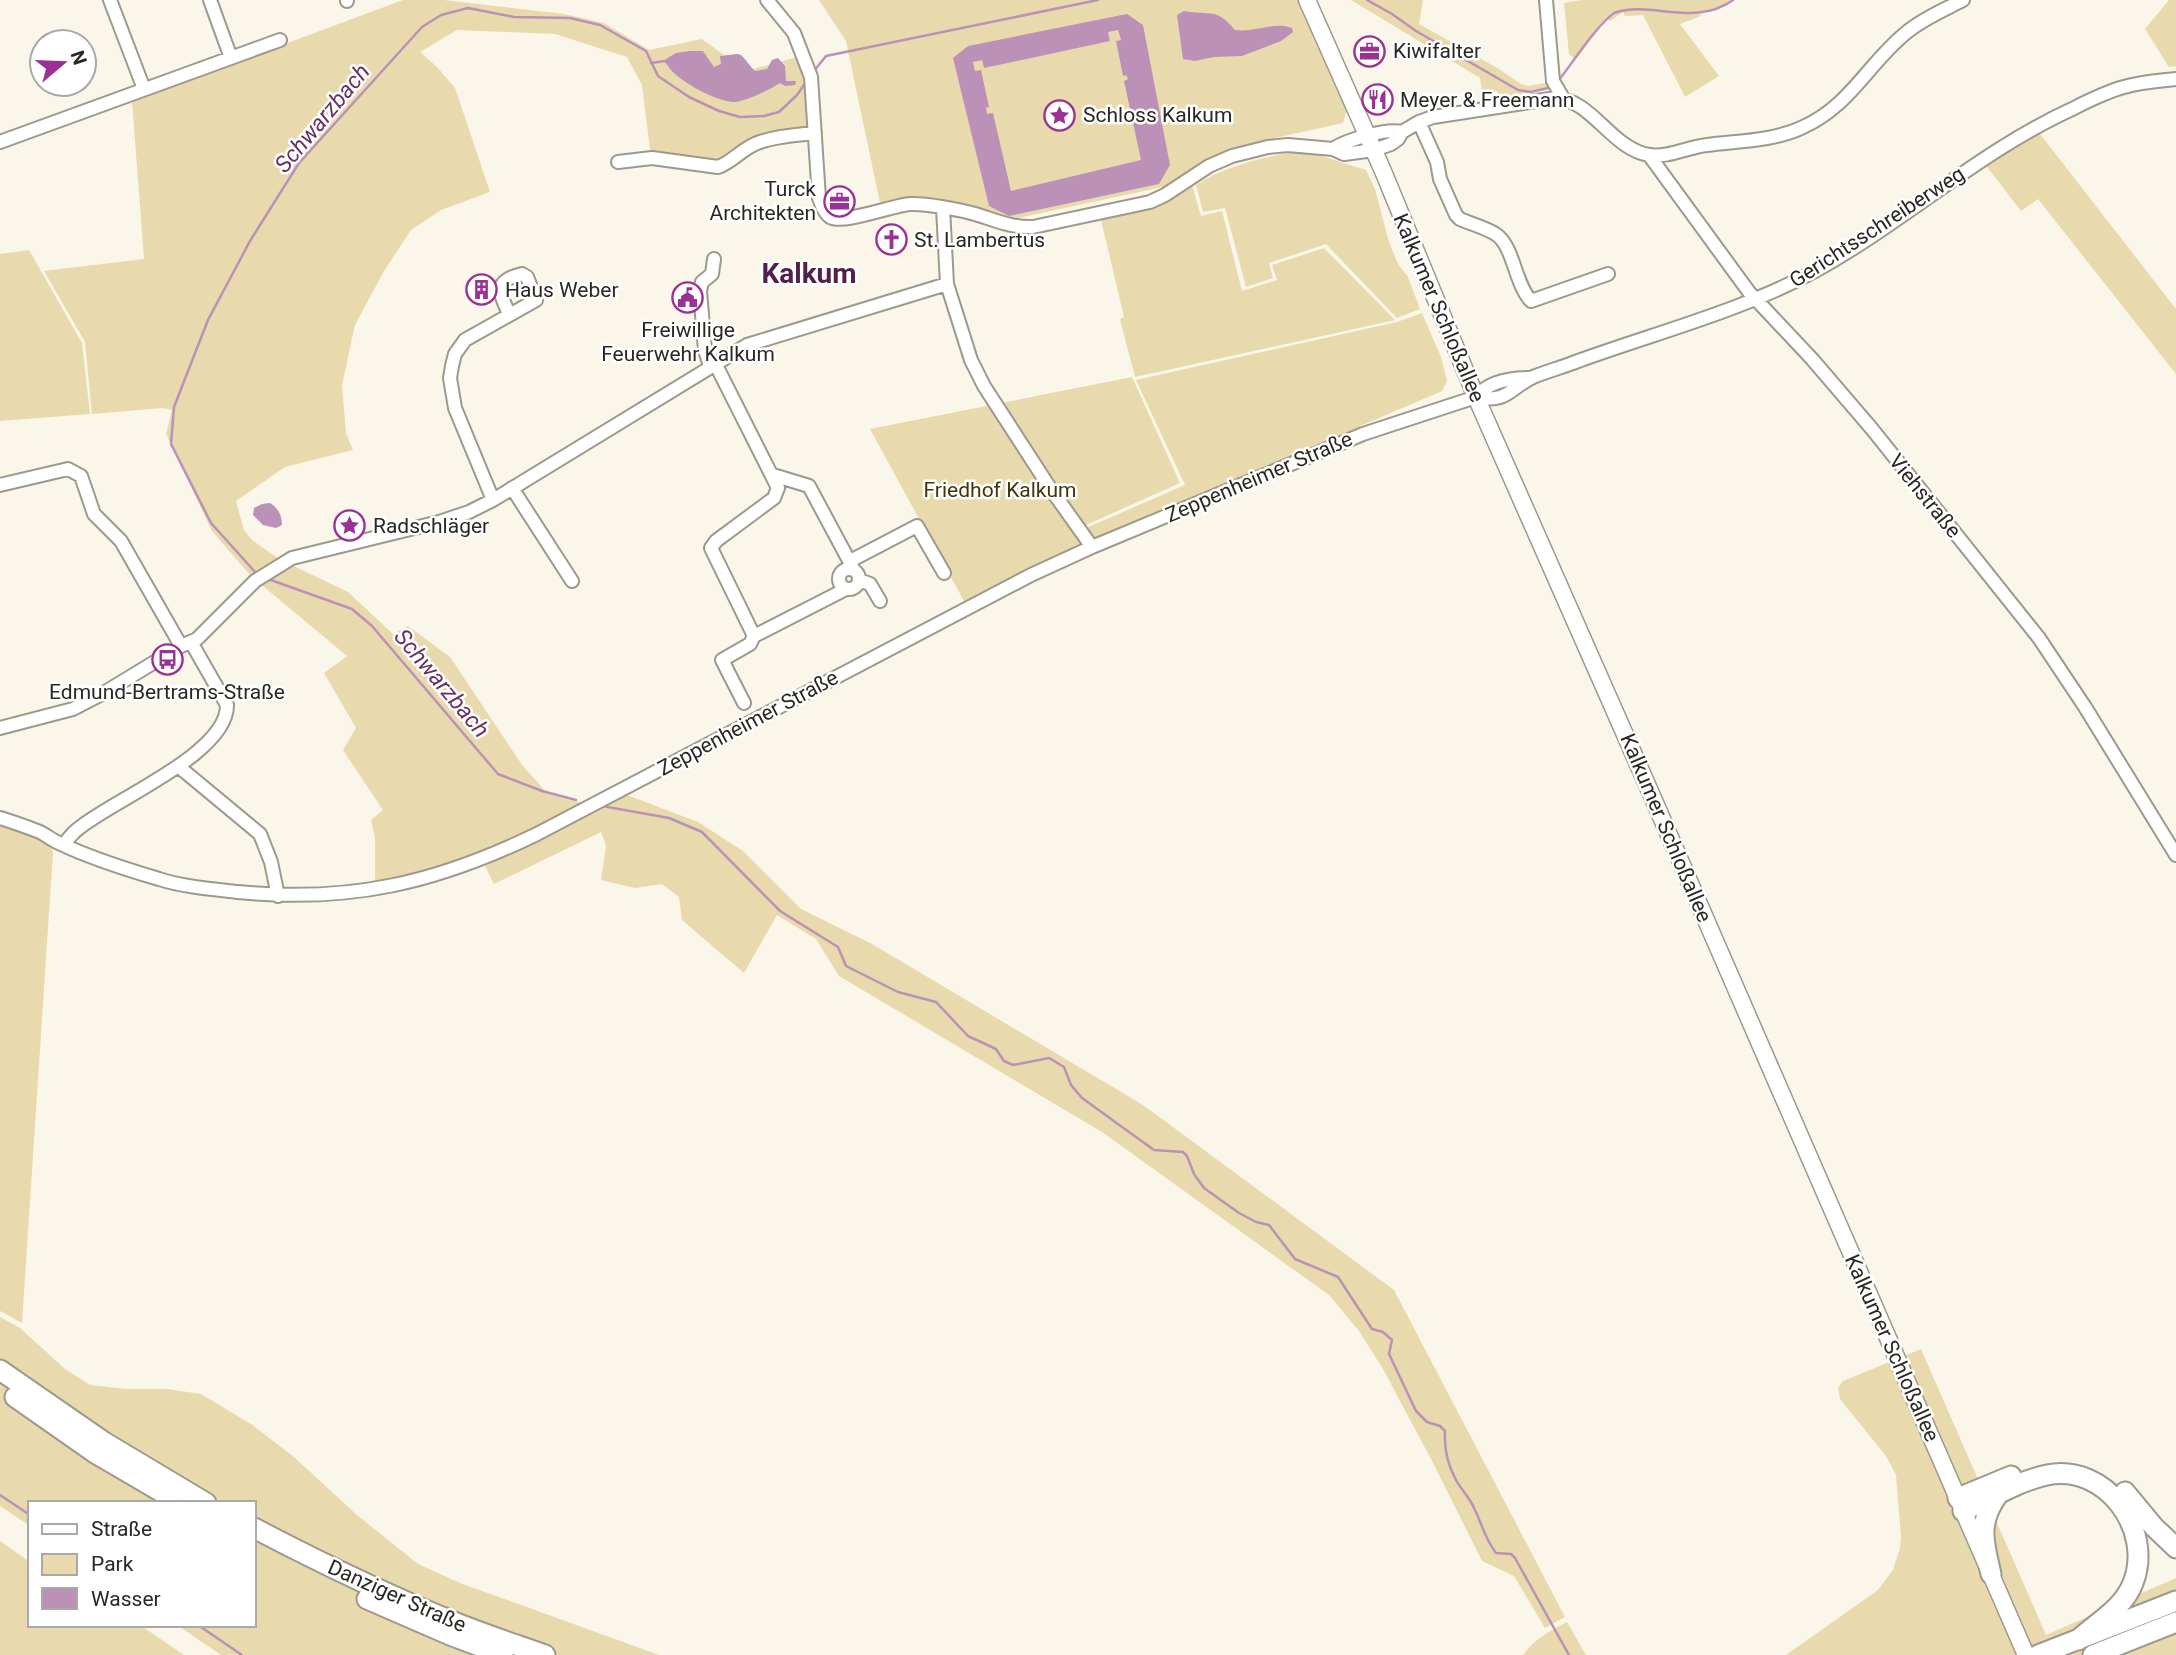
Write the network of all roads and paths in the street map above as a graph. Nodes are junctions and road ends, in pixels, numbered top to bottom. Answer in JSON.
{"nodes":[{"id":1,"x":110,"y":0,"type":"edge"},
{"id":2,"x":210,"y":0,"type":"edge"},
{"id":3,"x":767,"y":0,"type":"edge"},
{"id":4,"x":1307,"y":0,"type":"edge"},
{"id":5,"x":1546,"y":0,"type":"edge"},
{"id":6,"x":1963,"y":0,"type":"edge"},
{"id":7,"x":279,"y":40,"type":"dead end"},
{"id":8,"x":231,"y":58,"type":"junction"},
{"id":9,"x":2176,"y":79,"type":"edge"},
{"id":10,"x":144,"y":89,"type":"junction"},
{"id":11,"x":1563,"y":98,"type":"junction"},
{"id":12,"x":1419,"y":122,"type":"junction"},
{"id":13,"x":815,"y":133,"type":"junction"},
{"id":14,"x":0,"y":142,"type":"edge"},
{"id":15,"x":1371,"y":143,"type":"junction"},
{"id":16,"x":1649,"y":155,"type":"junction"},
{"id":17,"x":618,"y":162,"type":"dead end"},
{"id":18,"x":943,"y":208,"type":"junction"},
{"id":19,"x":714,"y":259,"type":"dead end"},
{"id":20,"x":1608,"y":274,"type":"dead end"},
{"id":21,"x":947,"y":284,"type":"junction"},
{"id":22,"x":1755,"y":300,"type":"junction"},
{"id":23,"x":509,"y":314,"type":"dead end"},
{"id":24,"x":712,"y":365,"type":"junction"},
{"id":25,"x":1476,"y":397,"type":"junction"},
{"id":26,"x":773,"y":475,"type":"junction"},
{"id":27,"x":0,"y":485,"type":"edge"},
{"id":28,"x":512,"y":488,"type":"junction"},
{"id":29,"x":493,"y":500,"type":"junction"},
{"id":30,"x":1092,"y":547,"type":"junction"},
{"id":31,"x":854,"y":570,"type":"junction"},
{"id":32,"x":943,"y":573,"type":"dead end"},
{"id":33,"x":572,"y":581,"type":"dead end"},
{"id":34,"x":846,"y":589,"type":"junction"},
{"id":35,"x":880,"y":601,"type":"dead end"},
{"id":36,"x":754,"y":636,"type":"junction"},
{"id":37,"x":186,"y":644,"type":"junction"},
{"id":38,"x":744,"y":703,"type":"dead end"},
{"id":39,"x":0,"y":729,"type":"edge"},
{"id":40,"x":178,"y":766,"type":"junction"},
{"id":41,"x":0,"y":818,"type":"edge"},
{"id":42,"x":63,"y":845,"type":"junction"},
{"id":43,"x":2176,"y":855,"type":"edge"},
{"id":44,"x":278,"y":896,"type":"junction"},
{"id":45,"x":0,"y":1370,"type":"edge"},
{"id":46,"x":0,"y":1386,"type":"edge"},
{"id":47,"x":1997,"y":1496,"type":"junction"},
{"id":48,"x":177,"y":1501,"type":"edge"},
{"id":49,"x":203,"y":1501,"type":"edge"},
{"id":50,"x":1960,"y":1504,"type":"junction"},
{"id":51,"x":256,"y":1529,"type":"edge"},
{"id":52,"x":256,"y":1543,"type":"edge"},
{"id":53,"x":2176,"y":1548,"type":"edge"},
{"id":54,"x":1992,"y":1574,"type":"junction"},
{"id":55,"x":2176,"y":1601,"type":"edge"},
{"id":56,"x":2172,"y":1625,"type":"edge"},
{"id":57,"x":2078,"y":1640,"type":"junction"},
{"id":58,"x":2023,"y":1648,"type":"edge"},
{"id":59,"x":503,"y":1655,"type":"edge"},
{"id":60,"x":545,"y":1655,"type":"edge"},
{"id":61,"x":2038,"y":1655,"type":"edge"},
{"id":62,"x":2093,"y":1655,"type":"edge"}],
"edges":[{"from":1,"to":10,"type":"street"},
{"from":2,"to":8,"type":"street"},
{"from":3,"to":13,"type":"street"},
{"from":4,"to":15,"type":"main road","name":"Kalkumer Schloßallee"},
{"from":5,"to":11,"type":"street"},
{"from":6,"to":16,"type":"street"},
{"from":7,"to":8,"type":"street"},
{"from":8,"to":10,"type":"street"},
{"from":9,"to":22,"type":"street","name":"Gerichtsschreiberweg"},
{"from":10,"to":14,"type":"street"},
{"from":11,"to":12,"type":"street"},
{"from":11,"to":16,"type":"street"},
{"from":12,"to":15,"type":"street"},
{"from":12,"to":20,"type":"street"},
{"from":13,"to":17,"type":"street"},
{"from":13,"to":18,"type":"street"},
{"from":15,"to":18,"type":"street"},
{"from":15,"to":25,"type":"main road","name":"Kalkumer Schloßallee"},
{"from":16,"to":22,"type":"street","name":"Viehstraße"},
{"from":18,"to":21,"type":"street"},
{"from":19,"to":24,"type":"street"},
{"from":21,"to":24,"type":"street"},
{"from":21,"to":30,"type":"street"},
{"from":22,"to":25,"type":"street","name":"Gerichtsschreiberweg"},
{"from":22,"to":43,"type":"street","name":"Viehstraße"},
{"from":23,"to":29,"type":"street"},
{"from":24,"to":26,"type":"street"},
{"from":24,"to":28,"type":"street"},
{"from":25,"to":30,"type":"street","name":"Zeppenheimer Straße"},
{"from":25,"to":50,"type":"main road","name":"Kalkumer Schloßallee"},
{"from":26,"to":31,"type":"street"},
{"from":26,"to":36,"type":"street"},
{"from":27,"to":37,"type":"street"},
{"from":28,"to":29,"type":"street"},
{"from":28,"to":33,"type":"street"},
{"from":29,"to":37,"type":"street"},
{"from":30,"to":44,"type":"street","name":"Zeppenheimer Straße"},
{"from":31,"to":32,"type":"street"},
{"from":31,"to":34,"type":"street"},
{"from":31,"to":34,"type":"street"},
{"from":31,"to":35,"type":"street"},
{"from":34,"to":36,"type":"street"},
{"from":36,"to":38,"type":"street"},
{"from":37,"to":39,"type":"street"},
{"from":37,"to":40,"type":"street"},
{"from":40,"to":42,"type":"street"},
{"from":40,"to":44,"type":"street"},
{"from":41,"to":42,"type":"street","name":"Zeppenheimer Straße"},
{"from":42,"to":44,"type":"street","name":"Zeppenheimer Straße"},
{"from":45,"to":49,"type":"highway"},
{"from":46,"to":48,"type":"highway"},
{"from":47,"to":50,"type":"highway"},
{"from":47,"to":54,"type":"highway"},
{"from":47,"to":57,"type":"highway"},
{"from":50,"to":53,"type":"highway"},
{"from":50,"to":54,"type":"main road","name":"Kalkumer Schloßallee"},
{"from":51,"to":60,"type":"highway","name":"Danziger Straße"},
{"from":52,"to":59,"type":"highway","name":"Danziger Straße"},
{"from":54,"to":58,"type":"main road","name":"Kalkumer Schloßallee"},
{"from":55,"to":57,"type":"highway"},
{"from":56,"to":62,"type":"highway"},
{"from":57,"to":61,"type":"highway"}]}
